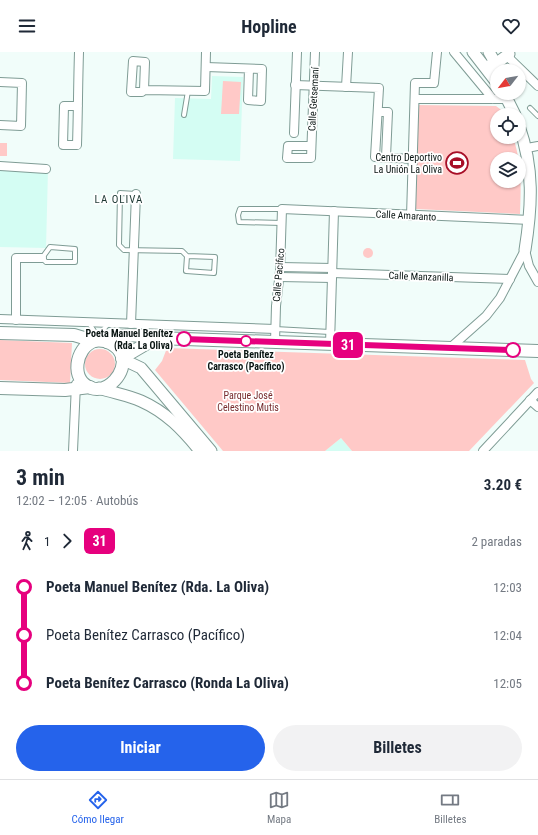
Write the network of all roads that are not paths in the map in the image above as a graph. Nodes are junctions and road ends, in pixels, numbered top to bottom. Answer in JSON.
{"nodes":[{"id":1,"x":79,"y":52,"type":"edge"},
{"id":2,"x":206,"y":52,"type":"edge"},
{"id":3,"x":297,"y":52,"type":"edge"},
{"id":4,"x":315,"y":52,"type":"edge"},
{"id":5,"x":348,"y":52,"type":"edge"},
{"id":6,"x":437,"y":52,"type":"edge"},
{"id":7,"x":454,"y":52,"type":"edge"},
{"id":8,"x":473,"y":52,"type":"edge"},
{"id":9,"x":490,"y":52,"type":"edge"},
{"id":10,"x":509,"y":54,"type":"edge"},
{"id":11,"x":498,"y":64,"type":"edge"},
{"id":12,"x":503,"y":64,"type":"edge"},
{"id":13,"x":206,"y":66,"type":"junction"},
{"id":14,"x":486,"y":67,"type":"junction"},
{"id":15,"x":490,"y":67,"type":"edge"},
{"id":16,"x":249,"y":69,"type":"dead end"},
{"id":17,"x":490,"y":73,"type":"edge"},
{"id":18,"x":0,"y":82,"type":"edge"},
{"id":19,"x":295,"y":85,"type":"junction"},
{"id":20,"x":314,"y":86,"type":"junction"},
{"id":21,"x":538,"y":86,"type":"edge"},
{"id":22,"x":346,"y":87,"type":"junction"},
{"id":23,"x":144,"y":90,"type":"dead end"},
{"id":24,"x":188,"y":90,"type":"junction"},
{"id":25,"x":490,"y":95,"type":"edge"},
{"id":26,"x":415,"y":99,"type":"junction"},
{"id":27,"x":490,"y":99,"type":"edge"},
{"id":28,"x":78,"y":106,"type":"junction"},
{"id":29,"x":530,"y":108,"type":"dead end"},
{"id":30,"x":184,"y":115,"type":"dead end"},
{"id":31,"x":538,"y":116,"type":"edge"},
{"id":32,"x":0,"y":125,"type":"edge"},
{"id":33,"x":294,"y":133,"type":"dead end"},
{"id":34,"x":526,"y":137,"type":"edge"},
{"id":35,"x":311,"y":146,"type":"dead end"},
{"id":36,"x":532,"y":147,"type":"edge"},
{"id":37,"x":413,"y":159,"type":"junction"},
{"id":38,"x":0,"y":166,"type":"edge"},
{"id":39,"x":46,"y":169,"type":"dead end"},
{"id":40,"x":136,"y":194,"type":"joint"},
{"id":41,"x":282,"y":209,"type":"junction"},
{"id":42,"x":334,"y":211,"type":"junction"},
{"id":43,"x":411,"y":216,"type":"junction"},
{"id":44,"x":530,"y":220,"type":"junction"},
{"id":45,"x":282,"y":223,"type":"junction"},
{"id":46,"x":525,"y":250,"type":"junction"},
{"id":47,"x":134,"y":251,"type":"junction"},
{"id":48,"x":187,"y":256,"type":"junction"},
{"id":49,"x":42,"y":258,"type":"junction"},
{"id":50,"x":280,"y":267,"type":"junction"},
{"id":51,"x":332,"y":273,"type":"junction"},
{"id":52,"x":280,"y":277,"type":"junction"},
{"id":53,"x":510,"y":279,"type":"junction"},
{"id":54,"x":538,"y":282,"type":"edge"},
{"id":55,"x":0,"y":319,"type":"edge"},
{"id":56,"x":16,"y":320,"type":"junction"},
{"id":57,"x":89,"y":323,"type":"junction"},
{"id":58,"x":108,"y":324,"type":"junction"},
{"id":59,"x":133,"y":327,"type":"junction"},
{"id":60,"x":275,"y":329,"type":"junction"},
{"id":61,"x":330,"y":332,"type":"junction"},
{"id":62,"x":0,"y":333,"type":"edge"},
{"id":63,"x":151,"y":340,"type":"junction"},
{"id":64,"x":100,"y":341,"type":"junction"},
{"id":65,"x":275,"y":342,"type":"junction"},
{"id":66,"x":330,"y":344,"type":"junction"},
{"id":67,"x":450,"y":348,"type":"junction"},
{"id":68,"x":133,"y":350,"type":"junction"},
{"id":69,"x":538,"y":351,"type":"edge"},
{"id":70,"x":122,"y":359,"type":"junction"},
{"id":71,"x":141,"y":368,"type":"junction"},
{"id":72,"x":78,"y":370,"type":"junction"},
{"id":73,"x":0,"y":388,"type":"edge"},
{"id":74,"x":95,"y":388,"type":"junction"},
{"id":75,"x":76,"y":390,"type":"junction"},
{"id":76,"x":538,"y":392,"type":"edge"},
{"id":77,"x":530,"y":400,"type":"junction"},
{"id":78,"x":538,"y":407,"type":"edge"},
{"id":79,"x":73,"y":451,"type":"edge"},
{"id":80,"x":200,"y":451,"type":"edge"},
{"id":81,"x":210,"y":451,"type":"edge"},
{"id":82,"x":483,"y":451,"type":"edge"}],
"edges":[{"from":1,"to":28,"type":"street"},
{"from":2,"to":13,"type":"street"},
{"from":3,"to":19,"type":"street"},
{"from":4,"to":20,"type":"street","name":"Calle Getsemaní"},
{"from":5,"to":22,"type":"street"},
{"from":6,"to":26,"type":"street"},
{"from":7,"to":25,"type":"street"},
{"from":8,"to":14,"type":"main road"},
{"from":9,"to":11,"type":"main road"},
{"from":10,"to":12,"type":"main road"},
{"from":10,"to":21,"type":"street"},
{"from":13,"to":16,"type":"street"},
{"from":13,"to":24,"type":"street"},
{"from":14,"to":15,"type":"main road"},
{"from":14,"to":17,"type":"main road"},
{"from":18,"to":32,"type":"street"},
{"from":19,"to":20,"type":"street"},
{"from":19,"to":33,"type":"street"},
{"from":20,"to":22,"type":"street"},
{"from":20,"to":35,"type":"street","name":"Calle Getsemaní"},
{"from":22,"to":37,"type":"street"},
{"from":23,"to":24,"type":"street"},
{"from":24,"to":30,"type":"lane"},
{"from":26,"to":27,"type":"street"},
{"from":26,"to":37,"type":"street"},
{"from":28,"to":28,"type":"street"},
{"from":29,"to":31,"type":"lane"},
{"from":34,"to":36,"type":"main road"},
{"from":36,"to":44,"type":"main road"},
{"from":37,"to":43,"type":"street"},
{"from":38,"to":39,"type":"street"},
{"from":40,"to":47,"type":"street"},
{"from":40,"to":47,"type":"lane"},
{"from":41,"to":42,"type":"street","name":"Calle Amaranto"},
{"from":41,"to":45,"type":"street","name":"Calle Pacifico"},
{"from":41,"to":45,"type":"lane"},
{"from":42,"to":43,"type":"street","name":"Calle Amaranto"},
{"from":42,"to":51,"type":"street"},
{"from":43,"to":44,"type":"street","name":"Calle Amaranto"},
{"from":44,"to":46,"type":"main road"},
{"from":45,"to":50,"type":"street","name":"Calle Pacifico"},
{"from":46,"to":53,"type":"street"},
{"from":46,"to":54,"type":"street"},
{"from":47,"to":48,"type":"lane"},
{"from":47,"to":59,"type":"street"},
{"from":48,"to":48,"type":"lane"},
{"from":49,"to":49,"type":"lane"},
{"from":49,"to":56,"type":"street"},
{"from":50,"to":51,"type":"street","name":"Calle Manzanilla"},
{"from":50,"to":52,"type":"street","name":"Calle Pacifico"},
{"from":51,"to":52,"type":"street","name":"Calle Manzanilla"},
{"from":51,"to":53,"type":"street","name":"Calle Manzanilla"},
{"from":51,"to":61,"type":"street"},
{"from":52,"to":60,"type":"street","name":"Calle Pacifico"},
{"from":53,"to":67,"type":"street"},
{"from":55,"to":56,"type":"street"},
{"from":56,"to":57,"type":"street"},
{"from":57,"to":58,"type":"street"},
{"from":57,"to":64,"type":"lane"},
{"from":58,"to":59,"type":"street"},
{"from":58,"to":64,"type":"lane"},
{"from":59,"to":60,"type":"street"},
{"from":59,"to":63,"type":"main road"},
{"from":59,"to":64,"type":"main road"},
{"from":59,"to":68,"type":"street"},
{"from":60,"to":61,"type":"lane"},
{"from":60,"to":65,"type":"street","name":"Calle Pacifico"},
{"from":61,"to":66,"type":"street"},
{"from":62,"to":64,"type":"main road"},
{"from":63,"to":65,"type":"main road"},
{"from":63,"to":68,"type":"main road"},
{"from":63,"to":71,"type":"main road"},
{"from":64,"to":70,"type":"main road"},
{"from":64,"to":72,"type":"main road"},
{"from":65,"to":66,"type":"main road"},
{"from":66,"to":67,"type":"main road"},
{"from":67,"to":69,"type":"main road"},
{"from":68,"to":70,"type":"main road"},
{"from":70,"to":71,"type":"main road"},
{"from":70,"to":74,"type":"main road"},
{"from":71,"to":81,"type":"main road"},
{"from":72,"to":74,"type":"main road"},
{"from":72,"to":75,"type":"street"},
{"from":73,"to":75,"type":"main road"},
{"from":74,"to":75,"type":"main road"},
{"from":74,"to":80,"type":"main road"},
{"from":75,"to":79,"type":"street"},
{"from":76,"to":77,"type":"street"},
{"from":77,"to":78,"type":"street"},
{"from":77,"to":82,"type":"street"}]}
